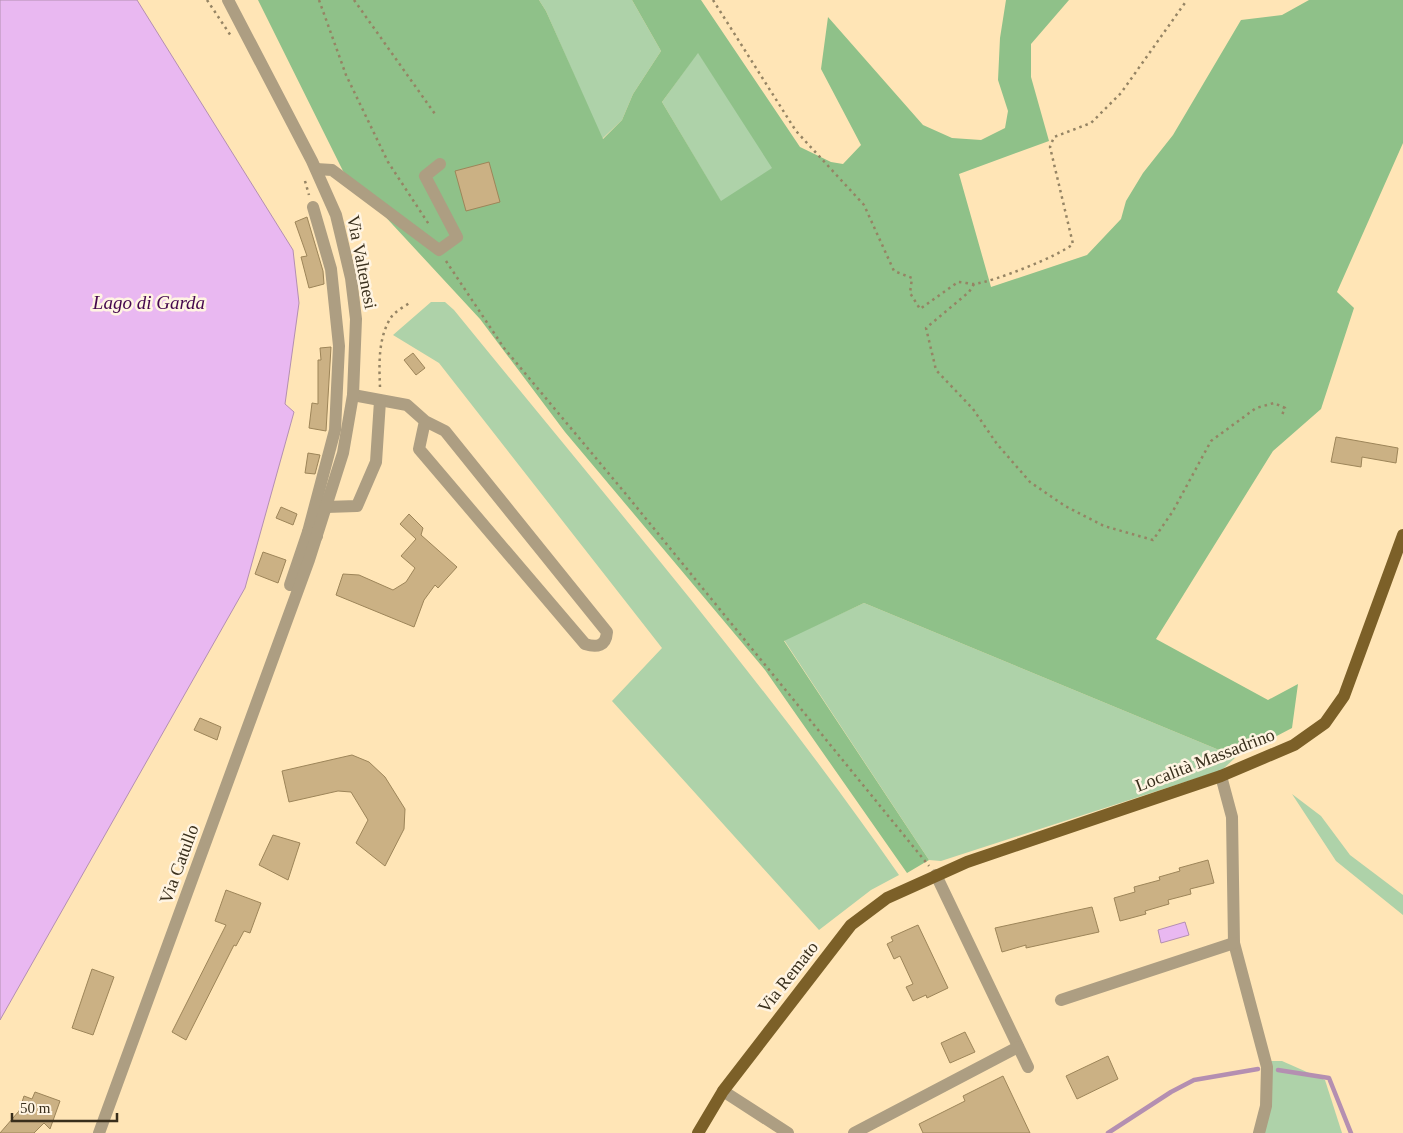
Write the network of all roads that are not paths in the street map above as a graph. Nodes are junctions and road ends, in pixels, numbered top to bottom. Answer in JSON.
{"nodes":[{"id":1,"x":228,"y":0,"type":"edge"},
{"id":2,"x":440,"y":164,"type":"dead end"},
{"id":3,"x":316,"y":169,"type":"junction"},
{"id":4,"x":313,"y":207,"type":"dead end"},
{"id":5,"x":354,"y":395,"type":"junction"},
{"id":6,"x":380,"y":401,"type":"junction"},
{"id":7,"x":425,"y":421,"type":"junction"},
{"id":8,"x":326,"y":508,"type":"junction"},
{"id":9,"x":312,"y":534,"type":"junction"},
{"id":10,"x":1402,"y":540,"type":"edge"},
{"id":11,"x":290,"y":585,"type":"dead end"},
{"id":12,"x":292,"y":606,"type":"joint"},
{"id":13,"x":1221,"y":776,"type":"junction"},
{"id":14,"x":936,"y":875,"type":"junction"},
{"id":15,"x":1234,"y":944,"type":"junction"},
{"id":16,"x":1061,"y":1000,"type":"dead end"},
{"id":17,"x":1018,"y":1047,"type":"junction"},
{"id":18,"x":1028,"y":1067,"type":"dead end"},
{"id":19,"x":723,"y":1091,"type":"junction"},
{"id":20,"x":99,"y":1133,"type":"edge"},
{"id":21,"x":698,"y":1133,"type":"edge"},
{"id":22,"x":788,"y":1133,"type":"edge"},
{"id":23,"x":854,"y":1133,"type":"edge"},
{"id":24,"x":1259,"y":1133,"type":"edge"}],
"edges":[{"from":1,"to":3,"type":"street","name":"Via Valtenesi"},
{"from":2,"to":3,"type":"street"},
{"from":3,"to":5,"type":"street","name":"Via Valtenesi"},
{"from":4,"to":9,"type":"street"},
{"from":5,"to":6,"type":"street"},
{"from":5,"to":8,"type":"street","name":"Via Valtenesi"},
{"from":6,"to":7,"type":"street"},
{"from":6,"to":8,"type":"street"},
{"from":7,"to":7,"type":"street"},
{"from":8,"to":9,"type":"street","name":"Via Valtenesi"},
{"from":9,"to":11,"type":"street"},
{"from":9,"to":12,"type":"street","name":"Via Valtenesi"},
{"from":10,"to":13,"type":"main road","name":"Località Massadrino"},
{"from":12,"to":20,"type":"street","name":"Via Catullo"},
{"from":13,"to":14,"type":"main road","name":"Località Massadrino"},
{"from":13,"to":15,"type":"street"},
{"from":14,"to":17,"type":"street"},
{"from":14,"to":19,"type":"main road","name":"Via Remato"},
{"from":15,"to":16,"type":"street"},
{"from":15,"to":24,"type":"street"},
{"from":17,"to":18,"type":"street"},
{"from":17,"to":23,"type":"street"},
{"from":19,"to":21,"type":"main road","name":"Via Remato"},
{"from":19,"to":22,"type":"street"}]}
